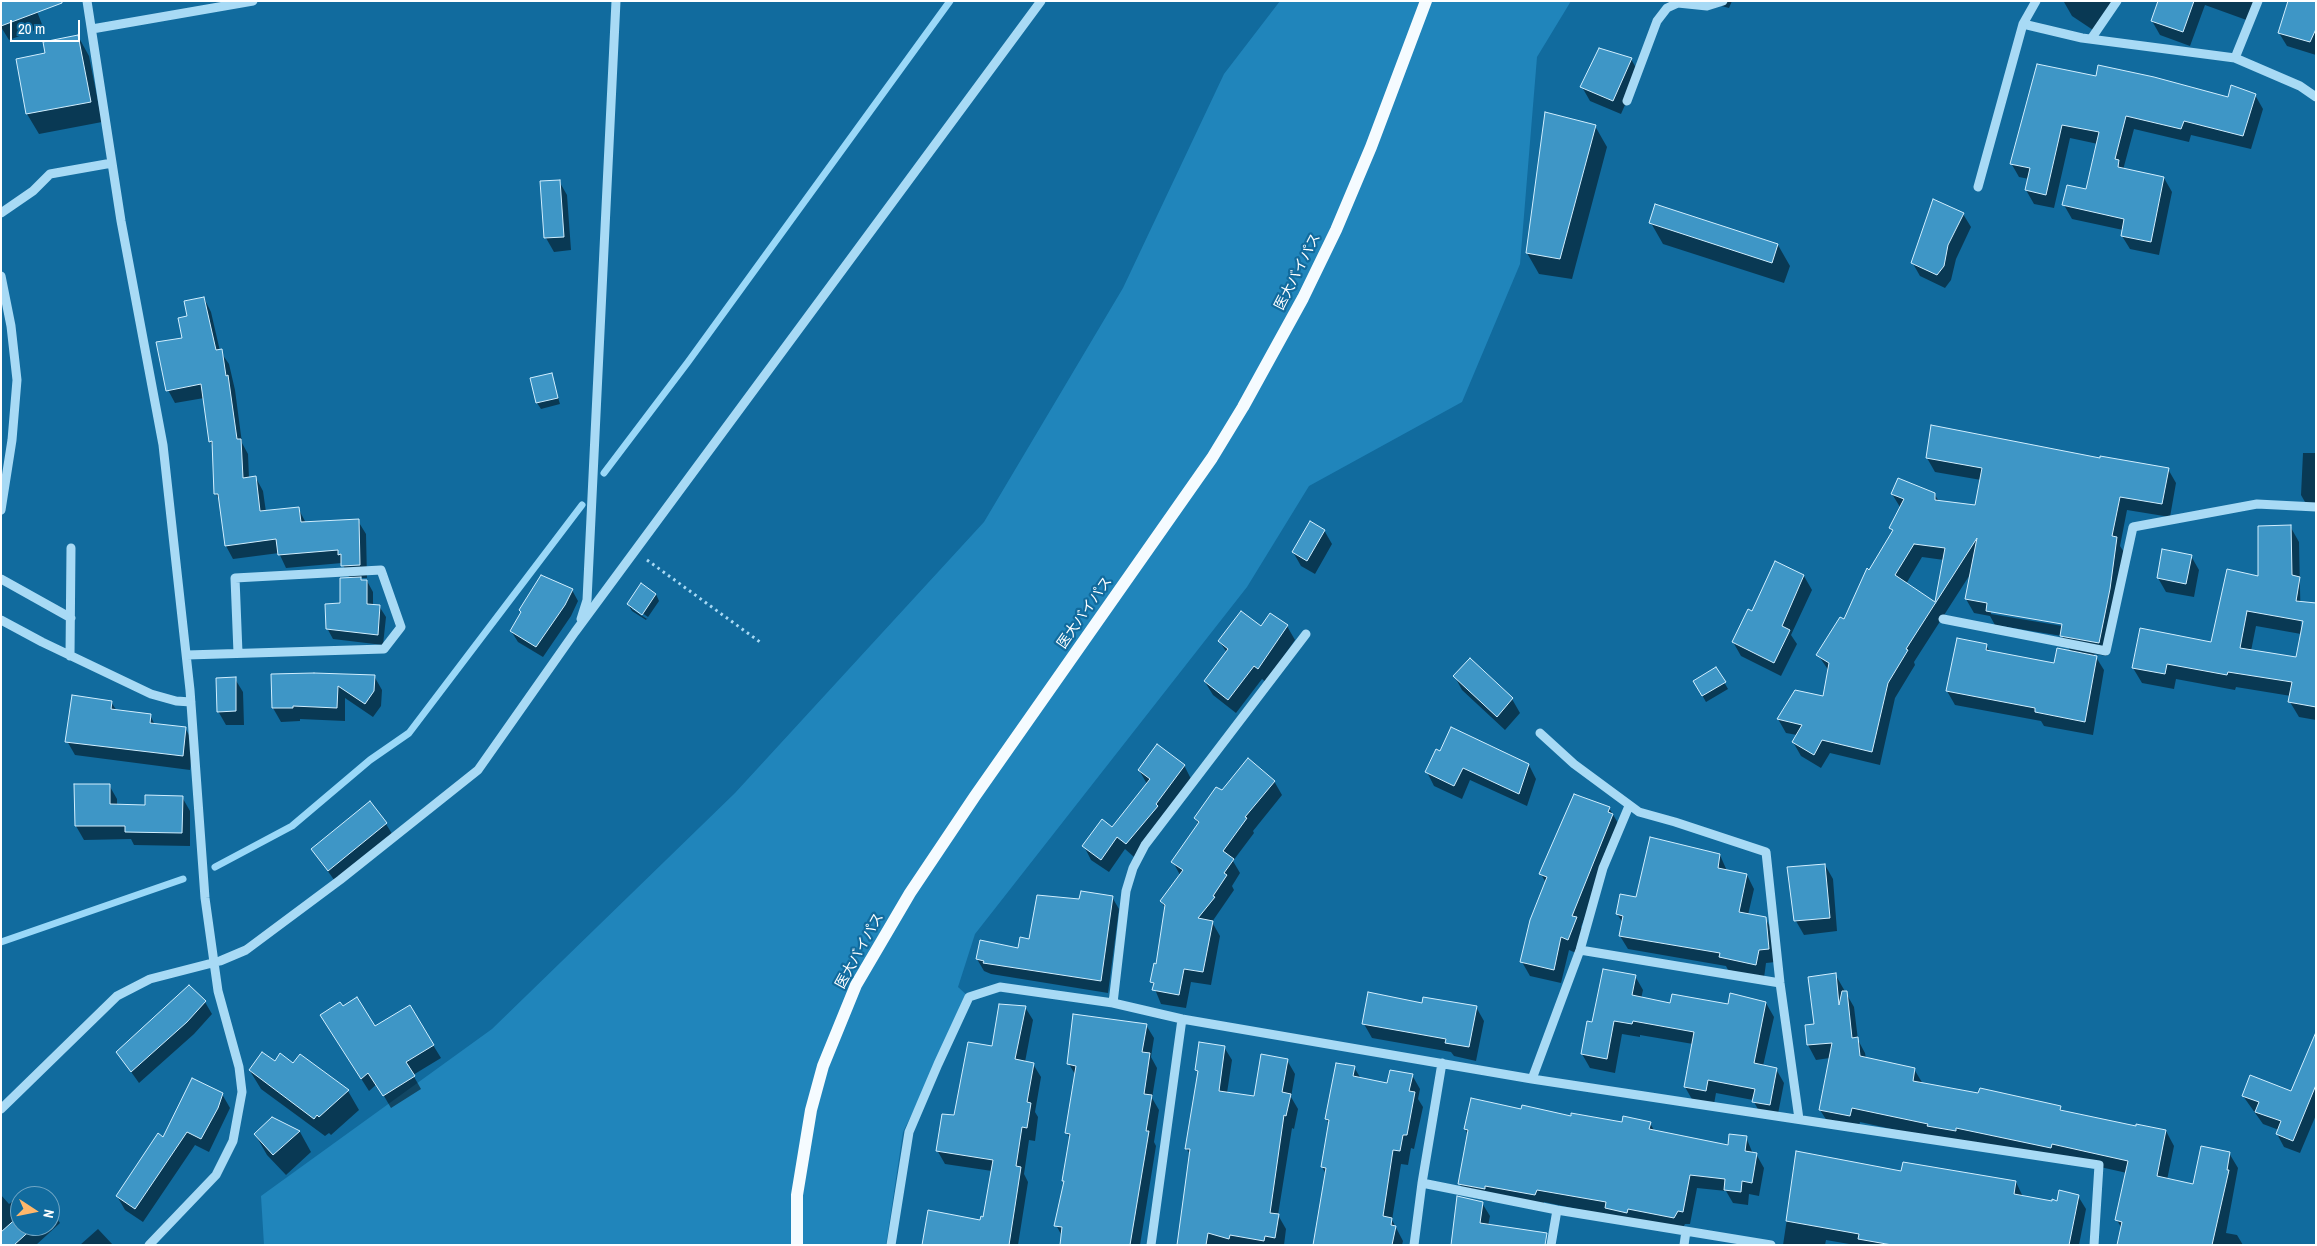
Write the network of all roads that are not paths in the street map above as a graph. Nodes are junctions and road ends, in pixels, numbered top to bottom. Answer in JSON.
{"nodes":[{"id":1,"x":87,"y":1,"type":"edge"},
{"id":2,"x":253,"y":1,"type":"edge"},
{"id":3,"x":616,"y":1,"type":"edge"},
{"id":4,"x":1041,"y":1,"type":"edge"},
{"id":5,"x":1426,"y":1,"type":"edge"},
{"id":6,"x":1723,"y":1,"type":"edge"},
{"id":7,"x":2036,"y":1,"type":"edge"},
{"id":8,"x":2117,"y":1,"type":"edge"},
{"id":9,"x":2258,"y":1,"type":"edge"},
{"id":10,"x":2023,"y":24,"type":"junction"},
{"id":11,"x":92,"y":29,"type":"junction"},
{"id":12,"x":2090,"y":39,"type":"junction"},
{"id":13,"x":2235,"y":58,"type":"junction"},
{"id":14,"x":2316,"y":97,"type":"edge"},
{"id":15,"x":1627,"y":101,"type":"dead end"},
{"id":16,"x":112,"y":163,"type":"junction"},
{"id":17,"x":1978,"y":187,"type":"dead end"},
{"id":18,"x":1,"y":213,"type":"edge"},
{"id":19,"x":1,"y":276,"type":"edge"},
{"id":20,"x":2316,"y":507,"type":"edge"},
{"id":21,"x":1,"y":510,"type":"edge"},
{"id":22,"x":71,"y":548,"type":"dead end"},
{"id":23,"x":1,"y":580,"type":"edge"},
{"id":24,"x":71,"y":618,"type":"junction"},
{"id":25,"x":1943,"y":619,"type":"dead end"},
{"id":26,"x":1,"y":620,"type":"edge"},
{"id":27,"x":1306,"y":634,"type":"dead end"},
{"id":28,"x":570,"y":639,"type":"junction"},
{"id":29,"x":238,"y":653,"type":"junction"},
{"id":30,"x":187,"y":655,"type":"junction"},
{"id":31,"x":70,"y":656,"type":"junction"},
{"id":32,"x":191,"y":702,"type":"junction"},
{"id":33,"x":1540,"y":733,"type":"dead end"},
{"id":34,"x":1629,"y":806,"type":"junction"},
{"id":35,"x":1580,"y":950,"type":"junction"},
{"id":36,"x":213,"y":962,"type":"junction"},
{"id":37,"x":1780,"y":983,"type":"junction"},
{"id":38,"x":1113,"y":1003,"type":"junction"},
{"id":39,"x":1182,"y":1019,"type":"junction"},
{"id":40,"x":1442,"y":1063,"type":"junction"},
{"id":41,"x":1532,"y":1079,"type":"junction"},
{"id":42,"x":1,"y":1109,"type":"edge"},
{"id":43,"x":1799,"y":1119,"type":"junction"},
{"id":44,"x":1422,"y":1183,"type":"junction"},
{"id":45,"x":1557,"y":1210,"type":"junction"},
{"id":46,"x":1686,"y":1231,"type":"junction"},
{"id":47,"x":149,"y":1245,"type":"edge"},
{"id":48,"x":797,"y":1245,"type":"edge"},
{"id":49,"x":891,"y":1245,"type":"edge"},
{"id":50,"x":1152,"y":1245,"type":"edge"},
{"id":51,"x":1414,"y":1245,"type":"edge"},
{"id":52,"x":1551,"y":1245,"type":"edge"},
{"id":53,"x":1684,"y":1245,"type":"edge"},
{"id":54,"x":1771,"y":1245,"type":"edge"},
{"id":55,"x":2094,"y":1245,"type":"edge"}],
"edges":[{"from":1,"to":11,"type":"street"},
{"from":2,"to":11,"type":"street"},
{"from":3,"to":28,"type":"street"},
{"from":4,"to":28,"type":"street"},
{"from":5,"to":48,"type":"main road","name":"医大バイパス"},
{"from":6,"to":15,"type":"street"},
{"from":7,"to":10,"type":"street"},
{"from":8,"to":12,"type":"street"},
{"from":9,"to":13,"type":"street"},
{"from":10,"to":12,"type":"street"},
{"from":10,"to":17,"type":"street"},
{"from":11,"to":16,"type":"street"},
{"from":12,"to":13,"type":"street"},
{"from":13,"to":14,"type":"street"},
{"from":16,"to":18,"type":"street"},
{"from":16,"to":30,"type":"street"},
{"from":19,"to":21,"type":"street"},
{"from":20,"to":25,"type":"street"},
{"from":22,"to":24,"type":"street"},
{"from":23,"to":24,"type":"street"},
{"from":24,"to":31,"type":"street"},
{"from":26,"to":31,"type":"street"},
{"from":27,"to":38,"type":"street"},
{"from":28,"to":36,"type":"street"},
{"from":29,"to":29,"type":"street"},
{"from":29,"to":30,"type":"street"},
{"from":30,"to":32,"type":"street"},
{"from":31,"to":32,"type":"street"},
{"from":32,"to":36,"type":"street"},
{"from":33,"to":34,"type":"street"},
{"from":34,"to":35,"type":"street"},
{"from":34,"to":37,"type":"street"},
{"from":35,"to":37,"type":"street"},
{"from":35,"to":41,"type":"street"},
{"from":36,"to":42,"type":"street"},
{"from":36,"to":47,"type":"street"},
{"from":37,"to":43,"type":"street"},
{"from":38,"to":39,"type":"street"},
{"from":38,"to":49,"type":"street"},
{"from":39,"to":40,"type":"street"},
{"from":39,"to":50,"type":"street"},
{"from":40,"to":41,"type":"street"},
{"from":40,"to":44,"type":"street"},
{"from":41,"to":43,"type":"street"},
{"from":43,"to":55,"type":"street"},
{"from":44,"to":45,"type":"street"},
{"from":44,"to":51,"type":"street"},
{"from":45,"to":46,"type":"street"},
{"from":45,"to":52,"type":"street"},
{"from":46,"to":53,"type":"street"},
{"from":46,"to":54,"type":"street"}]}
